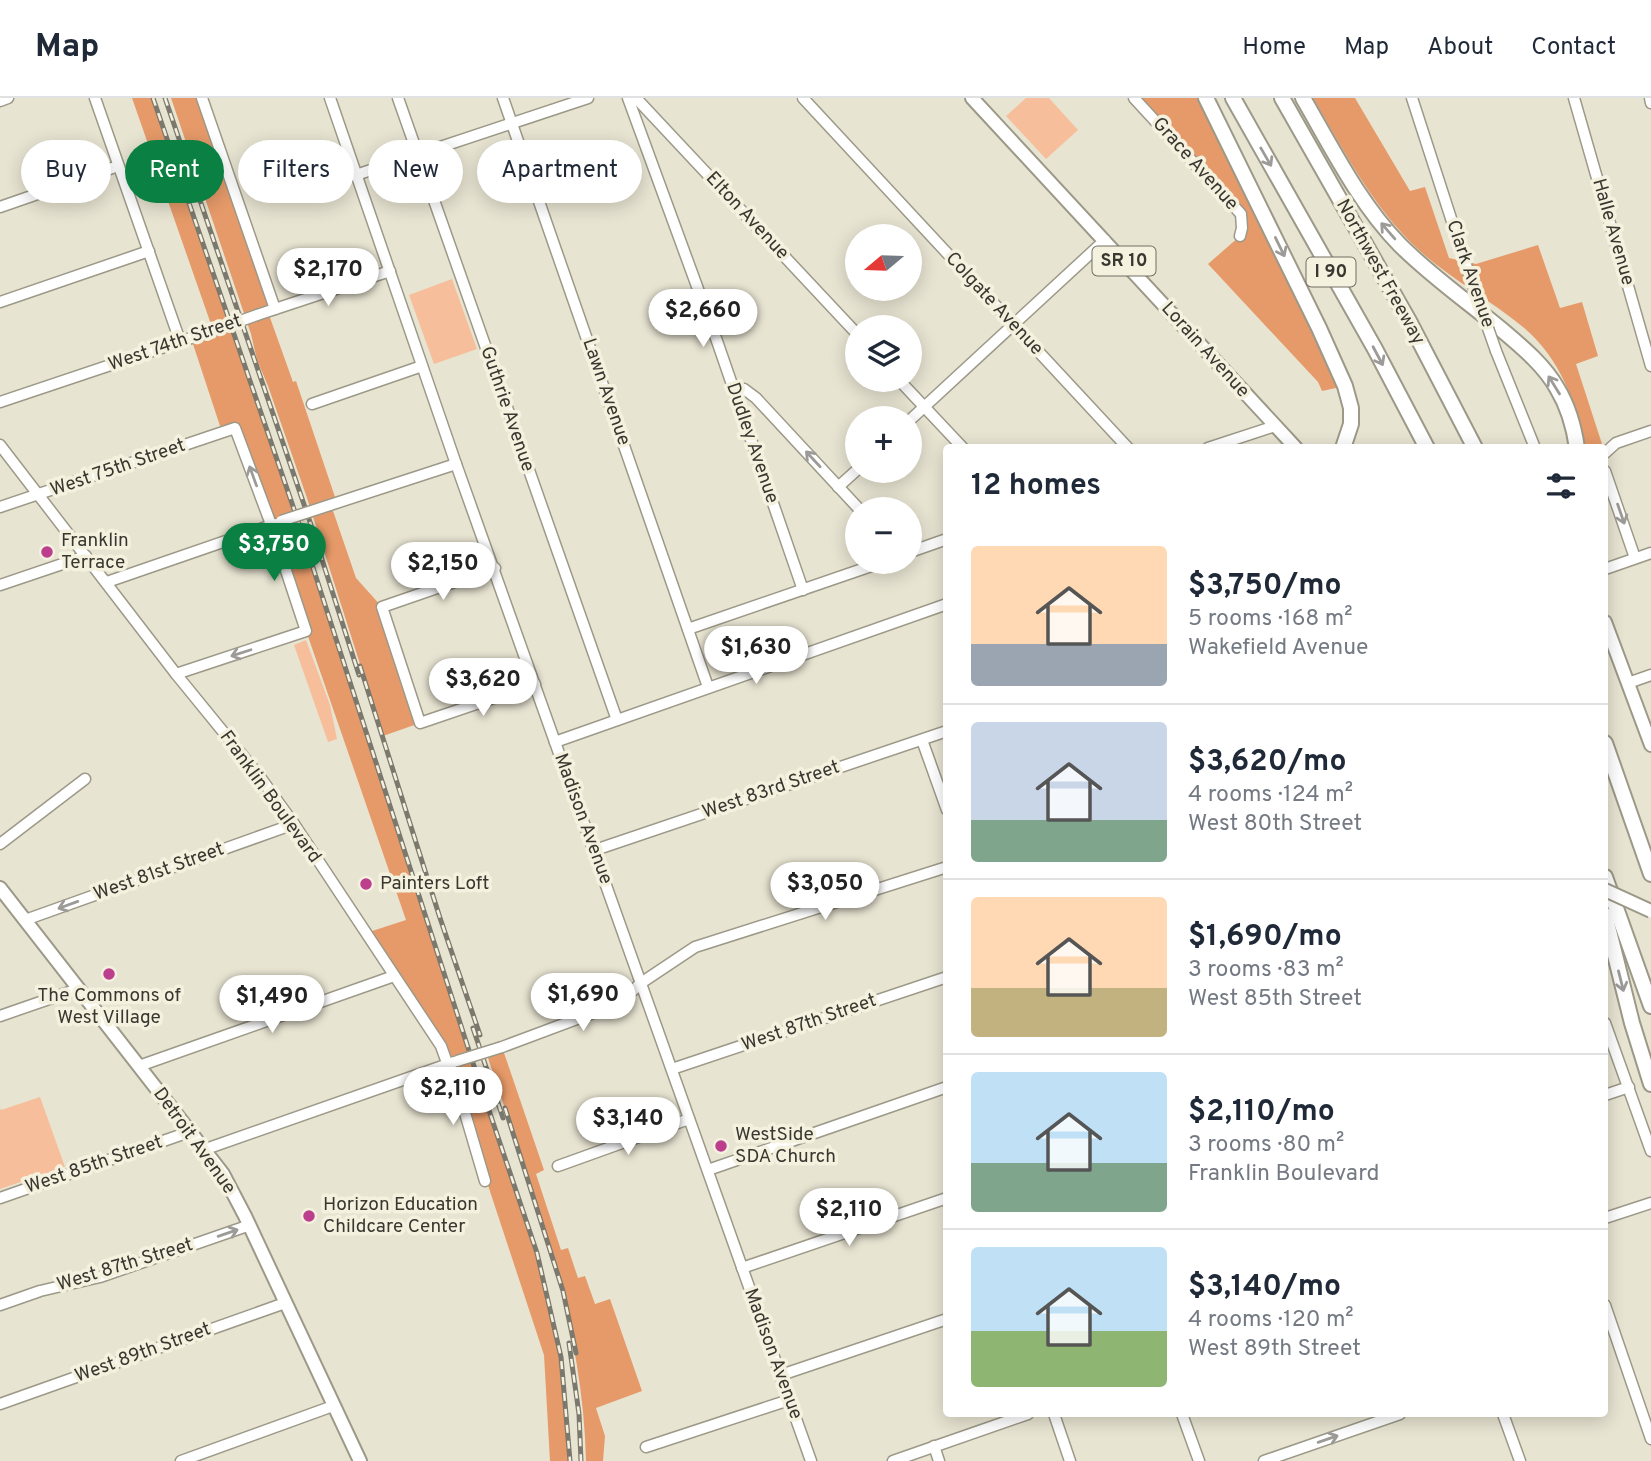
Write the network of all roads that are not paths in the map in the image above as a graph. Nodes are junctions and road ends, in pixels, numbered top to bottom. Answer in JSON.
{"nodes":[{"id":1,"x":8,"y":98,"type":"edge"},
{"id":2,"x":94,"y":98,"type":"edge"},
{"id":3,"x":202,"y":98,"type":"edge"},
{"id":4,"x":330,"y":98,"type":"edge"},
{"id":5,"x":398,"y":98,"type":"edge"},
{"id":6,"x":503,"y":98,"type":"edge"},
{"id":7,"x":588,"y":98,"type":"edge"},
{"id":8,"x":628,"y":98,"type":"edge"},
{"id":9,"x":636,"y":98,"type":"edge"},
{"id":10,"x":803,"y":98,"type":"edge"},
{"id":11,"x":972,"y":98,"type":"edge"},
{"id":12,"x":1134,"y":98,"type":"edge"},
{"id":13,"x":1206,"y":98,"type":"edge"},
{"id":14,"x":1233,"y":98,"type":"edge"},
{"id":15,"x":1282,"y":98,"type":"edge"},
{"id":16,"x":1303,"y":98,"type":"edge"},
{"id":17,"x":1412,"y":98,"type":"edge"},
{"id":18,"x":1574,"y":98,"type":"edge"},
{"id":19,"x":0,"y":101,"type":"edge"},
{"id":20,"x":513,"y":124,"type":"junction"},
{"id":21,"x":412,"y":140,"type":"edge"},
{"id":22,"x":463,"y":141,"type":"edge"},
{"id":23,"x":118,"y":166,"type":"junction"},
{"id":24,"x":368,"y":171,"type":"edge"},
{"id":25,"x":356,"y":175,"type":"junction"},
{"id":26,"x":435,"y":203,"type":"edge"},
{"id":27,"x":0,"y":206,"type":"edge"},
{"id":28,"x":1240,"y":236,"type":"dead end"},
{"id":29,"x":1105,"y":240,"type":"junction"},
{"id":30,"x":149,"y":251,"type":"junction"},
{"id":31,"x":390,"y":271,"type":"junction"},
{"id":32,"x":0,"y":302,"type":"edge"},
{"id":33,"x":275,"y":309,"type":"junction"},
{"id":34,"x":845,"y":321,"type":"edge"},
{"id":35,"x":1013,"y":325,"type":"junction"},
{"id":36,"x":180,"y":341,"type":"junction"},
{"id":37,"x":422,"y":366,"type":"junction"},
{"id":38,"x":1651,"y":366,"type":"edge"},
{"id":39,"x":733,"y":388,"type":"junction"},
{"id":40,"x":911,"y":392,"type":"edge"},
{"id":41,"x":0,"y":402,"type":"edge"},
{"id":42,"x":312,"y":404,"type":"dead end"},
{"id":43,"x":924,"y":407,"type":"junction"},
{"id":44,"x":1275,"y":426,"type":"junction"},
{"id":45,"x":1651,"y":431,"type":"edge"},
{"id":46,"x":960,"y":444,"type":"edge"},
{"id":47,"x":1124,"y":444,"type":"edge"},
{"id":48,"x":1220,"y":444,"type":"edge"},
{"id":49,"x":1292,"y":444,"type":"edge"},
{"id":50,"x":1344,"y":444,"type":"edge"},
{"id":51,"x":1425,"y":444,"type":"edge"},
{"id":52,"x":1473,"y":444,"type":"edge"},
{"id":53,"x":1533,"y":444,"type":"edge"},
{"id":54,"x":1576,"y":444,"type":"edge"},
{"id":55,"x":0,"y":445,"type":"edge"},
{"id":56,"x":1608,"y":450,"type":"edge"},
{"id":57,"x":456,"y":464,"type":"junction"},
{"id":58,"x":1608,"y":480,"type":"edge"},
{"id":59,"x":845,"y":481,"type":"edge"},
{"id":60,"x":838,"y":487,"type":"junction"},
{"id":61,"x":38,"y":495,"type":"junction"},
{"id":62,"x":848,"y":497,"type":"edge"},
{"id":63,"x":0,"y":507,"type":"edge"},
{"id":64,"x":276,"y":523,"type":"junction"},
{"id":65,"x":943,"y":540,"type":"edge"},
{"id":66,"x":922,"y":548,"type":"edge"},
{"id":67,"x":1651,"y":553,"type":"edge"},
{"id":68,"x":86,"y":556,"type":"junction"},
{"id":69,"x":1635,"y":558,"type":"junction"},
{"id":70,"x":495,"y":568,"type":"junction"},
{"id":71,"x":1608,"y":568,"type":"edge"},
{"id":72,"x":849,"y":574,"type":"edge"},
{"id":73,"x":107,"y":582,"type":"junction"},
{"id":74,"x":0,"y":586,"type":"edge"},
{"id":75,"x":803,"y":590,"type":"junction"},
{"id":76,"x":943,"y":605,"type":"edge"},
{"id":77,"x":688,"y":629,"type":"junction"},
{"id":78,"x":1608,"y":630,"type":"edge"},
{"id":79,"x":176,"y":674,"type":"junction"},
{"id":80,"x":1651,"y":675,"type":"edge"},
{"id":81,"x":1628,"y":683,"type":"junction"},
{"id":82,"x":535,"y":684,"type":"junction"},
{"id":83,"x":708,"y":687,"type":"junction"},
{"id":84,"x":617,"y":720,"type":"junction"},
{"id":85,"x":943,"y":732,"type":"edge"},
{"id":86,"x":922,"y":740,"type":"junction"},
{"id":87,"x":555,"y":742,"type":"junction"},
{"id":88,"x":1651,"y":745,"type":"edge"},
{"id":89,"x":1608,"y":752,"type":"edge"},
{"id":90,"x":85,"y":779,"type":"dead end"},
{"id":91,"x":943,"y":799,"type":"edge"},
{"id":92,"x":294,"y":824,"type":"junction"},
{"id":93,"x":0,"y":844,"type":"edge"},
{"id":94,"x":595,"y":850,"type":"junction"},
{"id":95,"x":943,"y":868,"type":"edge"},
{"id":96,"x":1651,"y":874,"type":"edge"},
{"id":97,"x":1608,"y":885,"type":"edge"},
{"id":98,"x":0,"y":888,"type":"edge"},
{"id":99,"x":1608,"y":891,"type":"edge"},
{"id":100,"x":1651,"y":911,"type":"edge"},
{"id":101,"x":25,"y":920,"type":"junction"},
{"id":102,"x":1608,"y":927,"type":"edge"},
{"id":103,"x":394,"y":976,"type":"junction"},
{"id":104,"x":943,"y":978,"type":"edge"},
{"id":105,"x":641,"y":983,"type":"junction"},
{"id":106,"x":78,"y":989,"type":"junction"},
{"id":107,"x":1651,"y":1006,"type":"edge"},
{"id":108,"x":0,"y":1016,"type":"edge"},
{"id":109,"x":1608,"y":1031,"type":"edge"},
{"id":110,"x":452,"y":1063,"type":"junction"},
{"id":111,"x":139,"y":1066,"type":"junction"},
{"id":112,"x":672,"y":1069,"type":"junction"},
{"id":113,"x":1651,"y":1084,"type":"edge"},
{"id":114,"x":1629,"y":1087,"type":"junction"},
{"id":115,"x":943,"y":1088,"type":"edge"},
{"id":116,"x":1608,"y":1095,"type":"edge"},
{"id":117,"x":689,"y":1119,"type":"junction"},
{"id":118,"x":189,"y":1132,"type":"junction"},
{"id":119,"x":203,"y":1150,"type":"junction"},
{"id":120,"x":1651,"y":1151,"type":"edge"},
{"id":121,"x":558,"y":1166,"type":"dead end"},
{"id":122,"x":708,"y":1170,"type":"junction"},
{"id":123,"x":485,"y":1181,"type":"dead end"},
{"id":124,"x":0,"y":1198,"type":"edge"},
{"id":125,"x":943,"y":1199,"type":"edge"},
{"id":126,"x":1651,"y":1203,"type":"edge"},
{"id":127,"x":1608,"y":1217,"type":"edge"},
{"id":128,"x":250,"y":1226,"type":"junction"},
{"id":129,"x":742,"y":1268,"type":"junction"},
{"id":130,"x":285,"y":1303,"type":"junction"},
{"id":131,"x":0,"y":1305,"type":"edge"},
{"id":132,"x":1608,"y":1313,"type":"edge"},
{"id":133,"x":943,"y":1320,"type":"edge"},
{"id":134,"x":781,"y":1375,"type":"junction"},
{"id":135,"x":789,"y":1400,"type":"junction"},
{"id":136,"x":0,"y":1404,"type":"edge"},
{"id":137,"x":334,"y":1406,"type":"junction"},
{"id":138,"x":1019,"y":1417,"type":"edge"},
{"id":139,"x":1055,"y":1417,"type":"edge"},
{"id":140,"x":1183,"y":1417,"type":"edge"},
{"id":141,"x":1391,"y":1417,"type":"edge"},
{"id":142,"x":1504,"y":1417,"type":"edge"},
{"id":143,"x":1651,"y":1439,"type":"edge"},
{"id":144,"x":934,"y":1446,"type":"junction"},
{"id":145,"x":646,"y":1447,"type":"dead end"},
{"id":146,"x":181,"y":1461,"type":"edge"},
{"id":147,"x":360,"y":1461,"type":"edge"},
{"id":148,"x":811,"y":1461,"type":"edge"},
{"id":149,"x":892,"y":1461,"type":"edge"},
{"id":150,"x":939,"y":1461,"type":"edge"},
{"id":151,"x":1070,"y":1461,"type":"edge"},
{"id":152,"x":1199,"y":1461,"type":"edge"},
{"id":153,"x":1264,"y":1461,"type":"edge"},
{"id":154,"x":1520,"y":1461,"type":"edge"}],
"edges":[{"from":1,"to":19,"type":"street"},
{"from":2,"to":23,"type":"street"},
{"from":3,"to":33,"type":"street"},
{"from":4,"to":25,"type":"street","name":"Madison Avenue"},
{"from":5,"to":21,"type":"street","name":"Guthrie Avenue"},
{"from":6,"to":20,"type":"street","name":"Lawn Avenue"},
{"from":7,"to":20,"type":"street"},
{"from":8,"to":39,"type":"street","name":"Dudley Avenue"},
{"from":9,"to":34,"type":"street","name":"Elton Avenue"},
{"from":10,"to":35,"type":"street","name":"Colgate Avenue"},
{"from":11,"to":29,"type":"main road","name":"Lorain Avenue","number":"SR 10"},
{"from":12,"to":28,"type":"street","name":"Grace Avenue"},
{"from":13,"to":50,"type":"highway","one_way":true},
{"from":14,"to":51,"type":"highway","number":"I 90","one_way":true},
{"from":15,"to":52,"type":"highway","name":"Northwest Freeway","number":"I 90"},
{"from":54,"to":16,"type":"highway","one_way":true},
{"from":17,"to":53,"type":"street","name":"Clark Avenue","bridge":true},
{"from":18,"to":38,"type":"street","name":"Halle Avenue"},
{"from":20,"to":22,"type":"street"},
{"from":20,"to":77,"type":"street","name":"Lawn Avenue"},
{"from":23,"to":27,"type":"street"},
{"from":23,"to":30,"type":"street"},
{"from":24,"to":25,"type":"street"},
{"from":25,"to":31,"type":"street","name":"Madison Avenue"},
{"from":26,"to":84,"type":"street","name":"Guthrie Avenue"},
{"from":29,"to":35,"type":"street"},
{"from":29,"to":44,"type":"main road","name":"Lorain Avenue","number":"SR 10"},
{"from":30,"to":32,"type":"street"},
{"from":30,"to":36,"type":"street"},
{"from":31,"to":33,"type":"street","name":"West 74th Street"},
{"from":31,"to":37,"type":"street","name":"Madison Avenue"},
{"from":33,"to":36,"type":"street","name":"West 74th Street","bridge":true},
{"from":35,"to":43,"type":"street"},
{"from":35,"to":47,"type":"street","name":"Colgate Avenue"},
{"from":36,"to":41,"type":"street","name":"West 74th Street"},
{"from":37,"to":42,"type":"street"},
{"from":37,"to":57,"type":"street","name":"Madison Avenue"},
{"from":60,"to":39,"type":"street","one_way":true},
{"from":39,"to":75,"type":"street","name":"Dudley Avenue"},
{"from":40,"to":43,"type":"street"},
{"from":43,"to":46,"type":"street"},
{"from":44,"to":48,"type":"street"},
{"from":44,"to":49,"type":"main road","name":"Lorain Avenue","number":"SR 10"},
{"from":45,"to":56,"type":"street"},
{"from":55,"to":61,"type":"street","name":"Franklin Boulevard"},
{"from":57,"to":64,"type":"street","bridge":true},
{"from":57,"to":70,"type":"street","name":"Madison Avenue"},
{"from":58,"to":69,"type":"street","one_way":true},
{"from":59,"to":60,"type":"street"},
{"from":60,"to":62,"type":"street"},
{"from":61,"to":63,"type":"street","name":"West 75th Street"},
{"from":64,"to":61,"type":"street","name":"West 75th Street","one_way":true},
{"from":61,"to":68,"type":"street","name":"Franklin Boulevard"},
{"from":64,"to":73,"type":"street"},
{"from":64,"to":79,"type":"street","one_way":true},
{"from":65,"to":66,"type":"street"},
{"from":67,"to":69,"type":"street"},
{"from":68,"to":73,"type":"street","name":"Franklin Boulevard"},
{"from":68,"to":74,"type":"street"},
{"from":69,"to":71,"type":"street"},
{"from":70,"to":82,"type":"street","name":"Madison Avenue"},
{"from":70,"to":82,"type":"street"},
{"from":72,"to":75,"type":"street"},
{"from":73,"to":79,"type":"street","name":"Franklin Boulevard"},
{"from":75,"to":77,"type":"street"},
{"from":76,"to":83,"type":"street"},
{"from":77,"to":83,"type":"street","name":"Lawn Avenue"},
{"from":78,"to":81,"type":"main road"},
{"from":79,"to":92,"type":"street","name":"Franklin Boulevard"},
{"from":80,"to":81,"type":"street"},
{"from":81,"to":88,"type":"main road"},
{"from":82,"to":87,"type":"street","name":"Madison Avenue"},
{"from":83,"to":84,"type":"street"},
{"from":84,"to":87,"type":"street"},
{"from":85,"to":86,"type":"street","name":"West 83rd Street"},
{"from":86,"to":91,"type":"street"},
{"from":86,"to":94,"type":"street","name":"West 83rd Street"},
{"from":87,"to":94,"type":"street","name":"Madison Avenue"},
{"from":89,"to":96,"type":"highway"},
{"from":90,"to":93,"type":"street"},
{"from":92,"to":101,"type":"street","name":"West 81st Street","one_way":true},
{"from":92,"to":103,"type":"street","name":"Franklin Boulevard"},
{"from":94,"to":105,"type":"street","name":"Madison Avenue"},
{"from":95,"to":105,"type":"street"},
{"from":97,"to":107,"type":"highway"},
{"from":98,"to":101,"type":"main road","name":"Detroit Avenue"},
{"from":99,"to":100,"type":"main road","bridge":true},
{"from":101,"to":106,"type":"main road","name":"Detroit Avenue"},
{"from":102,"to":113,"type":"highway","one_way":true},
{"from":103,"to":110,"type":"street","name":"Franklin Boulevard"},
{"from":103,"to":111,"type":"street"},
{"from":104,"to":112,"type":"street","name":"West 87th Street"},
{"from":105,"to":110,"type":"street","bridge":true},
{"from":105,"to":112,"type":"street","name":"Madison Avenue"},
{"from":106,"to":108,"type":"street"},
{"from":106,"to":111,"type":"main road","name":"Detroit Avenue"},
{"from":109,"to":114,"type":"street"},
{"from":110,"to":119,"type":"street"},
{"from":110,"to":123,"type":"street","name":"Franklin Boulevard"},
{"from":111,"to":118,"type":"main road","name":"Detroit Avenue"},
{"from":112,"to":117,"type":"street","name":"Madison Avenue"},
{"from":114,"to":116,"type":"street"},
{"from":114,"to":120,"type":"street"},
{"from":115,"to":122,"type":"street"},
{"from":117,"to":121,"type":"street"},
{"from":117,"to":122,"type":"street","name":"Madison Avenue"},
{"from":118,"to":119,"type":"main road","name":"Detroit Avenue"},
{"from":118,"to":124,"type":"street","name":"West 85th Street"},
{"from":119,"to":128,"type":"main road","name":"Detroit Avenue"},
{"from":122,"to":129,"type":"street","name":"Madison Avenue"},
{"from":125,"to":129,"type":"street"},
{"from":126,"to":127,"type":"street"},
{"from":128,"to":130,"type":"main road","name":"Detroit Avenue"},
{"from":131,"to":128,"type":"street","name":"West 87th Street","one_way":true},
{"from":129,"to":134,"type":"street","name":"Madison Avenue"},
{"from":130,"to":136,"type":"street","name":"West 89th Street"},
{"from":130,"to":137,"type":"main road","name":"Detroit Avenue"},
{"from":132,"to":143,"type":"street"},
{"from":133,"to":134,"type":"street"},
{"from":134,"to":135,"type":"street","name":"Madison Avenue"},
{"from":135,"to":145,"type":"street"},
{"from":135,"to":148,"type":"street","name":"Madison Avenue"},
{"from":137,"to":146,"type":"street"},
{"from":137,"to":147,"type":"main road","name":"Detroit Avenue"},
{"from":138,"to":144,"type":"street"},
{"from":139,"to":151,"type":"street"},
{"from":140,"to":152,"type":"street"},
{"from":153,"to":141,"type":"street","one_way":true},
{"from":142,"to":154,"type":"street"},
{"from":144,"to":149,"type":"street"},
{"from":144,"to":150,"type":"street"}]}
